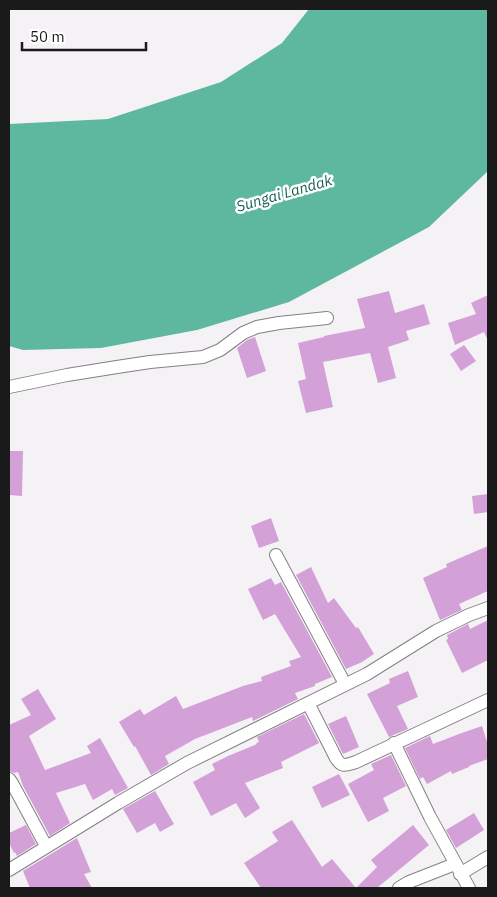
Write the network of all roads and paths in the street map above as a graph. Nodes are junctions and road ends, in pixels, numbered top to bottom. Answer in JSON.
{"nodes":[{"id":1,"x":327,"y":318,"type":"dead end"},
{"id":2,"x":9,"y":387,"type":"edge"},
{"id":3,"x":276,"y":555,"type":"dead end"},
{"id":4,"x":488,"y":608,"type":"edge"},
{"id":5,"x":344,"y":684,"type":"junction"},
{"id":6,"x":488,"y":700,"type":"edge"},
{"id":7,"x":308,"y":703,"type":"junction"},
{"id":8,"x":394,"y":744,"type":"junction"},
{"id":9,"x":9,"y":779,"type":"edge"},
{"id":10,"x":46,"y":846,"type":"junction"},
{"id":11,"x":488,"y":857,"type":"edge"},
{"id":12,"x":458,"y":869,"type":"junction"},
{"id":13,"x":9,"y":870,"type":"edge"},
{"id":14,"x":399,"y":888,"type":"edge"},
{"id":15,"x":469,"y":888,"type":"edge"}],
"edges":[{"from":1,"to":2,"type":"street"},
{"from":3,"to":5,"type":"street"},
{"from":4,"to":5,"type":"street"},
{"from":5,"to":7,"type":"street"},
{"from":6,"to":8,"type":"street"},
{"from":7,"to":8,"type":"street"},
{"from":7,"to":10,"type":"street"},
{"from":8,"to":12,"type":"street"},
{"from":9,"to":10,"type":"street"},
{"from":10,"to":13,"type":"street"},
{"from":11,"to":12,"type":"street"},
{"from":12,"to":14,"type":"street"},
{"from":12,"to":15,"type":"street"}]}
